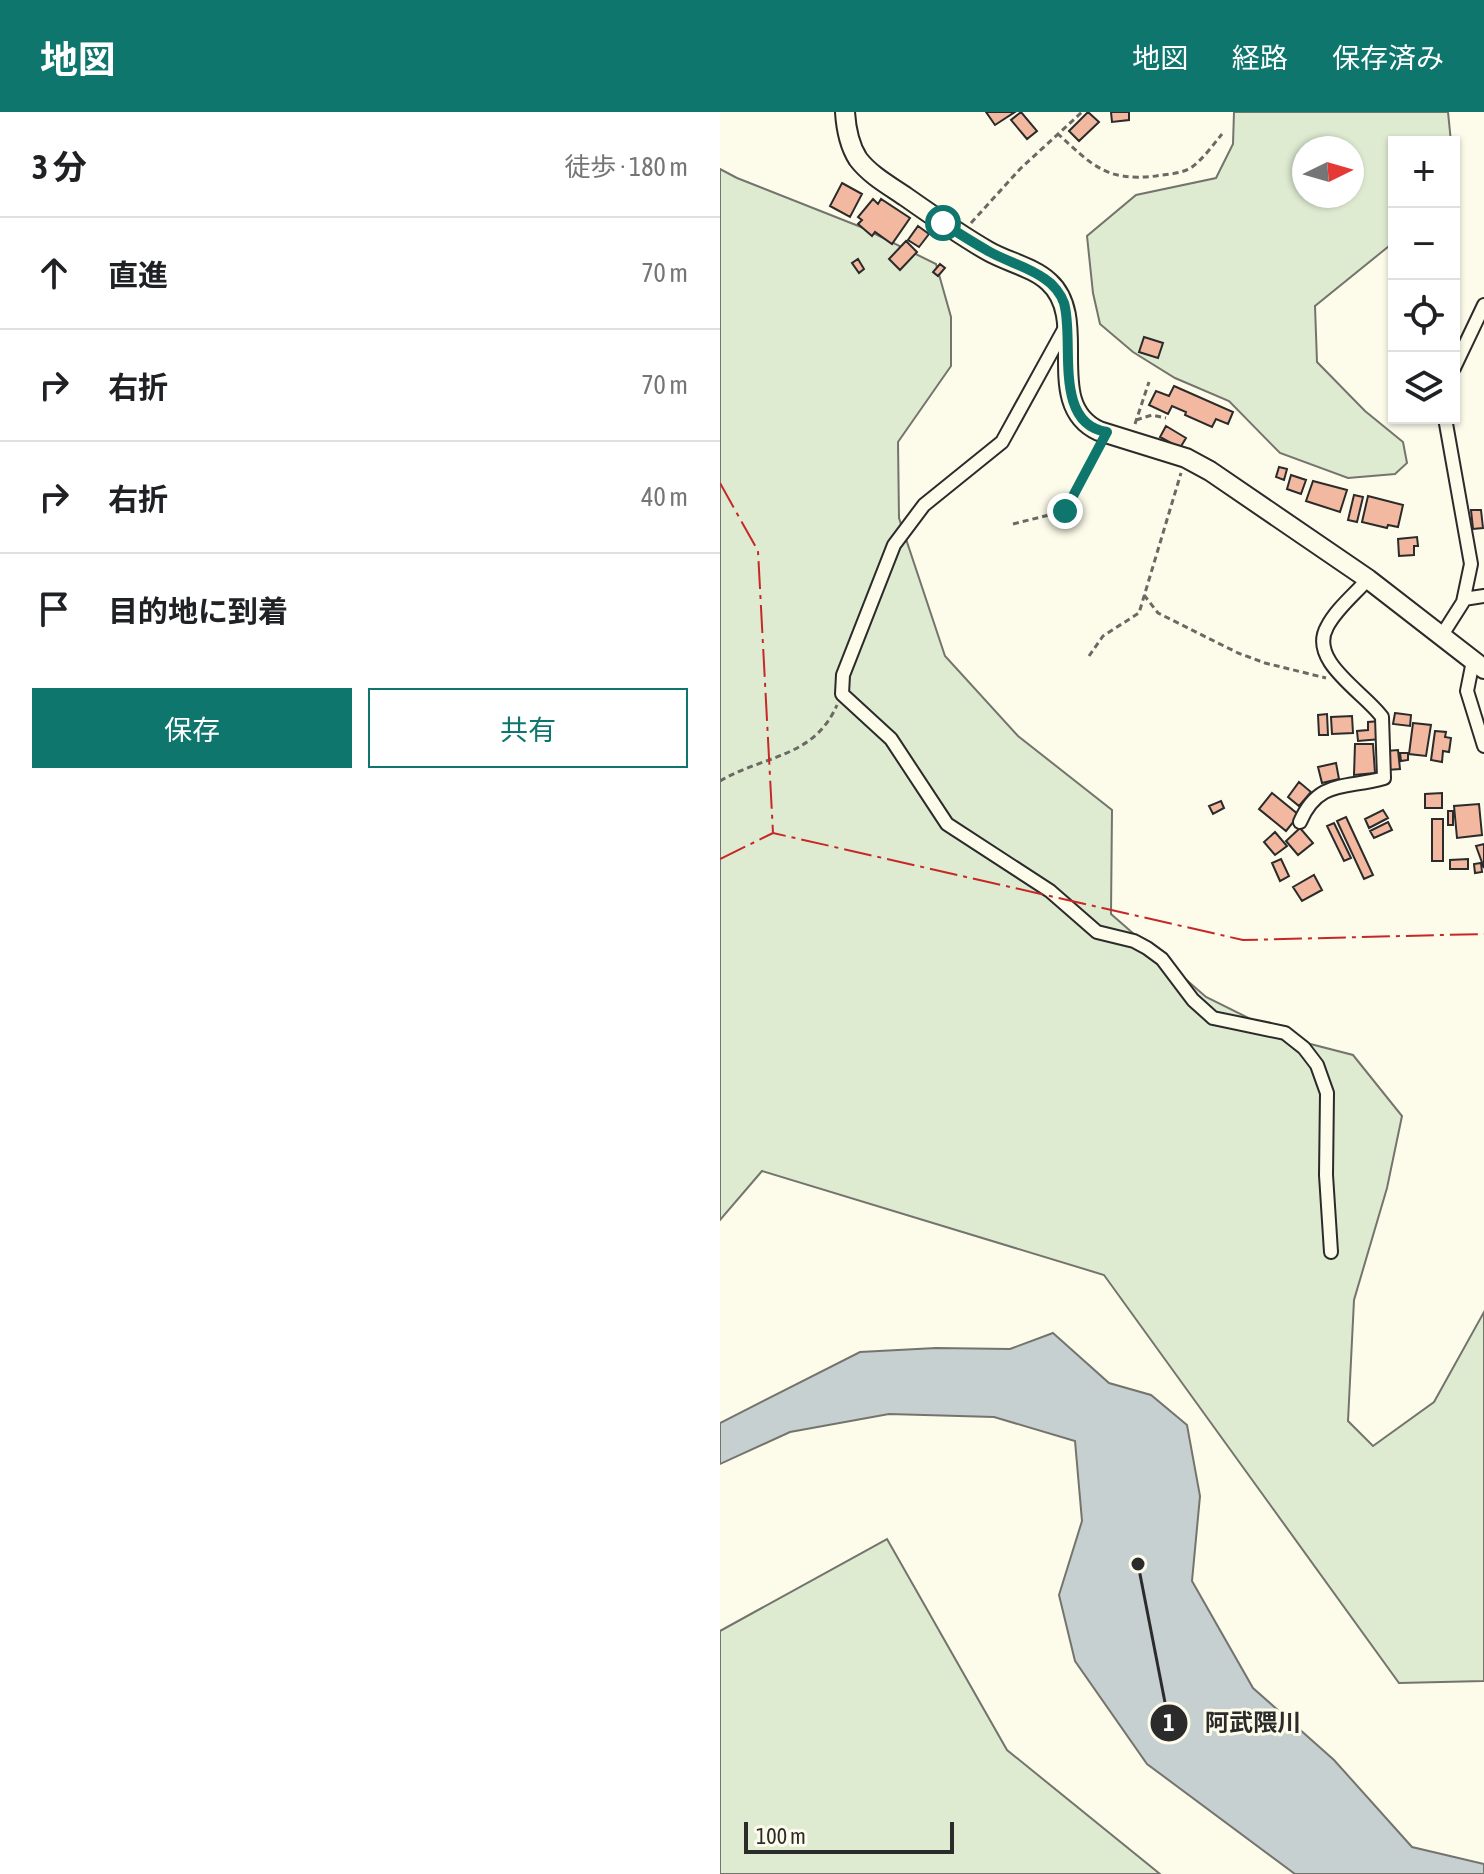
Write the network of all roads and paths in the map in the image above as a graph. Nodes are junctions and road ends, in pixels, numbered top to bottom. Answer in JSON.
{"nodes":[{"id":1,"x":845,"y":112,"type":"edge"},
{"id":2,"x":1082,"y":112,"type":"edge"},
{"id":3,"x":1057,"y":133,"type":"junction"},
{"id":4,"x":1222,"y":134,"type":"dead end"},
{"id":5,"x":960,"y":234,"type":"junction"},
{"id":6,"x":1484,"y":305,"type":"edge"},
{"id":7,"x":1067,"y":324,"type":"junction"},
{"id":8,"x":1460,"y":355,"type":"edge"},
{"id":9,"x":1149,"y":382,"type":"dead end"},
{"id":10,"x":1166,"y":418,"type":"dead end"},
{"id":11,"x":1136,"y":420,"type":"junction"},
{"id":12,"x":1446,"y":424,"type":"edge"},
{"id":13,"x":1107,"y":432,"type":"junction"},
{"id":14,"x":1129,"y":440,"type":"junction"},
{"id":15,"x":1186,"y":458,"type":"junction"},
{"id":16,"x":1013,"y":524,"type":"dead end"},
{"id":17,"x":1368,"y":579,"type":"junction"},
{"id":18,"x":1144,"y":595,"type":"junction"},
{"id":19,"x":1484,"y":596,"type":"edge"},
{"id":20,"x":1464,"y":599,"type":"junction"},
{"id":21,"x":1442,"y":635,"type":"junction"},
{"id":22,"x":1089,"y":656,"type":"dead end"},
{"id":23,"x":1478,"y":665,"type":"edge"},
{"id":24,"x":1344,"y":678,"type":"junction"},
{"id":25,"x":842,"y":694,"type":"junction"},
{"id":26,"x":1484,"y":746,"type":"edge"},
{"id":27,"x":720,"y":781,"type":"edge"},
{"id":28,"x":1300,"y":822,"type":"dead end"},
{"id":29,"x":1331,"y":1252,"type":"dead end"}],
"edges":[{"from":1,"to":5,"type":"street"},
{"from":2,"to":3,"type":"path"},
{"from":3,"to":4,"type":"path"},
{"from":3,"to":5,"type":"path"},
{"from":5,"to":7,"type":"street"},
{"from":6,"to":8,"type":"street"},
{"from":7,"to":13,"type":"street"},
{"from":7,"to":25,"type":"street"},
{"from":9,"to":11,"type":"path"},
{"from":10,"to":11,"type":"path"},
{"from":11,"to":14,"type":"path"},
{"from":12,"to":20,"type":"street"},
{"from":13,"to":14,"type":"street"},
{"from":13,"to":16,"type":"path"},
{"from":14,"to":15,"type":"street"},
{"from":15,"to":17,"type":"street"},
{"from":15,"to":18,"type":"path"},
{"from":17,"to":21,"type":"street"},
{"from":17,"to":24,"type":"street"},
{"from":18,"to":22,"type":"path"},
{"from":18,"to":24,"type":"path"},
{"from":19,"to":20,"type":"street"},
{"from":20,"to":21,"type":"street"},
{"from":21,"to":23,"type":"street"},
{"from":23,"to":26,"type":"street"},
{"from":24,"to":28,"type":"street"},
{"from":25,"to":27,"type":"path"},
{"from":25,"to":29,"type":"street"}]}
